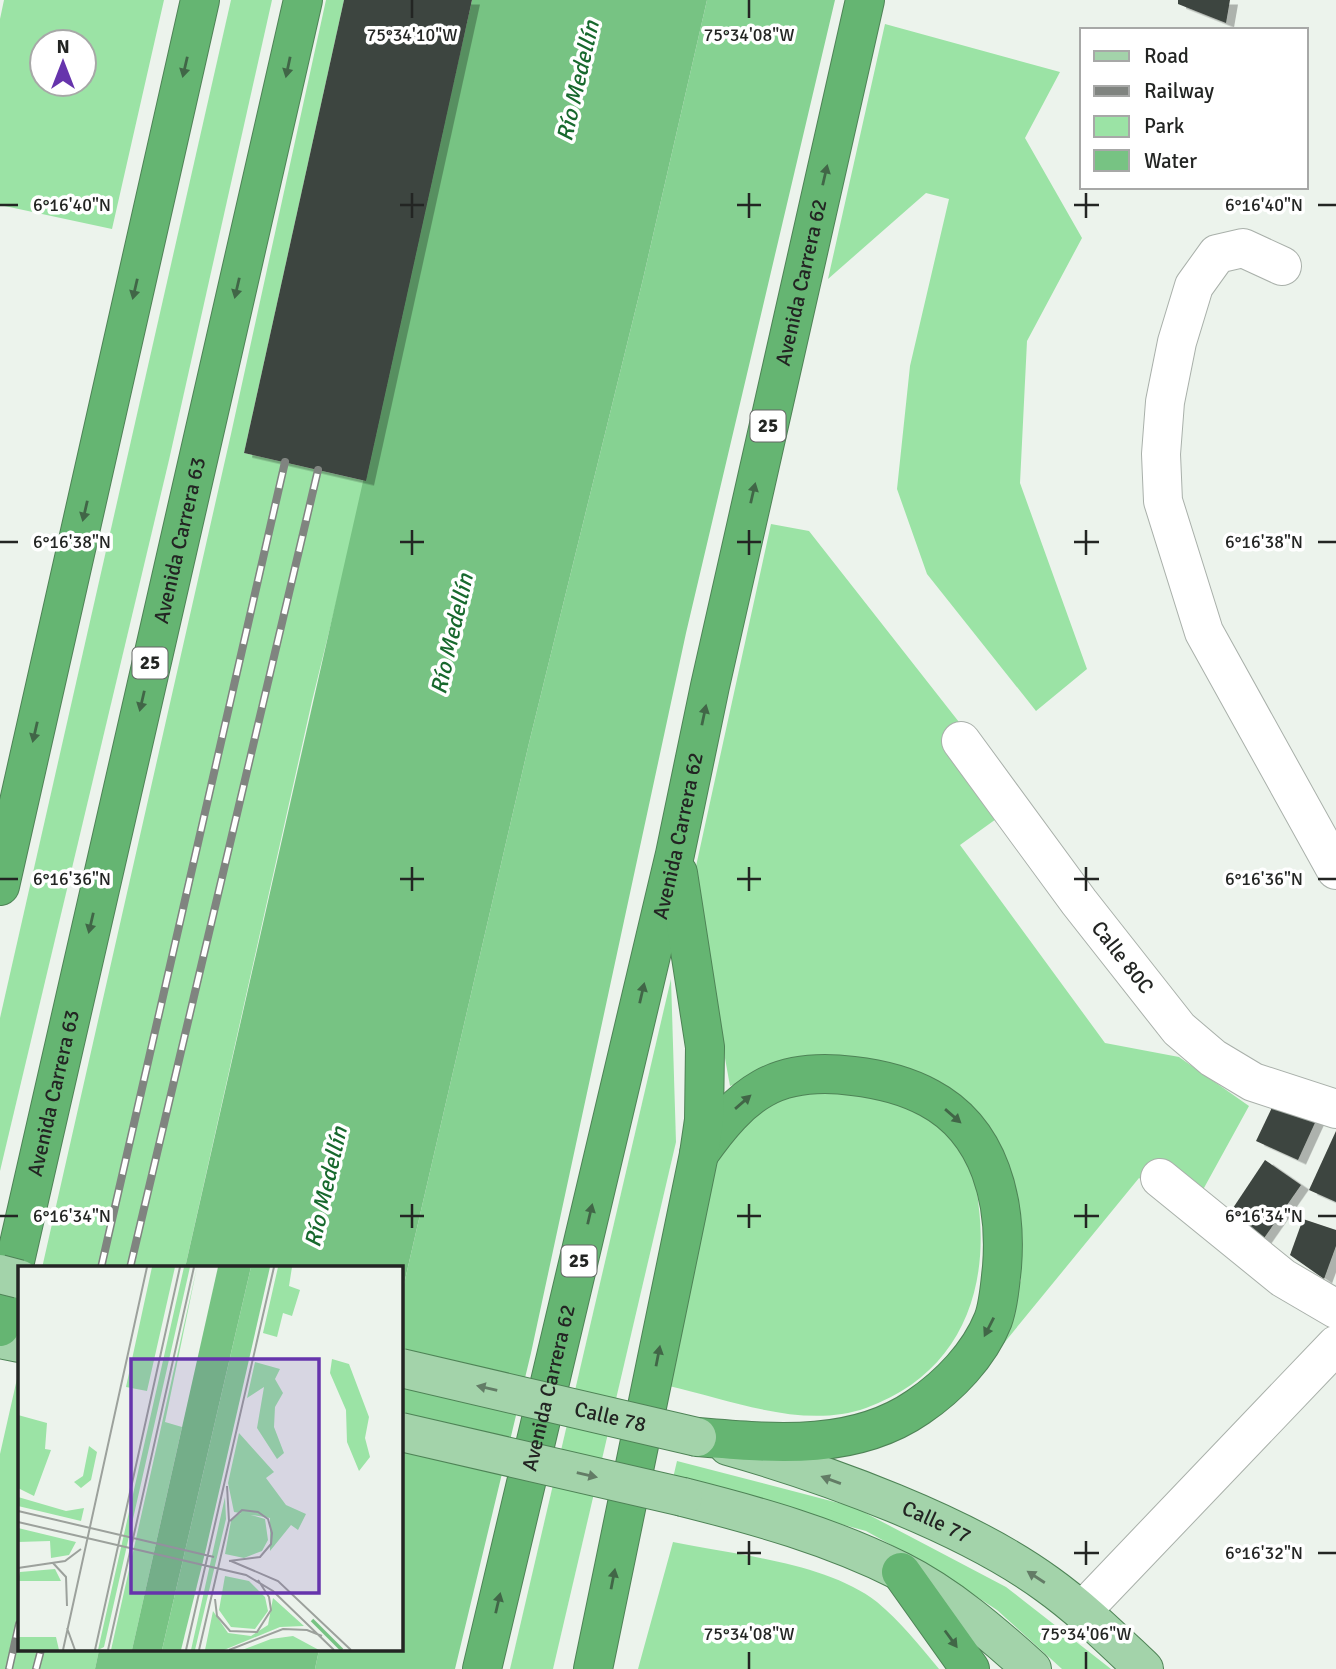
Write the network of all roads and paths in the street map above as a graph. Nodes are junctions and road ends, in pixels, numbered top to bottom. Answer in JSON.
{"nodes":[{"id":1,"x":200,"y":0,"type":"edge"},
{"id":2,"x":303,"y":0,"type":"edge"},
{"id":3,"x":865,"y":0,"type":"edge"},
{"id":4,"x":1282,"y":266,"type":"dead end"},
{"id":5,"x":961,"y":741,"type":"dead end"},
{"id":6,"x":675,"y":853,"type":"junction"},
{"id":7,"x":1336,"y":870,"type":"edge"},
{"id":8,"x":0,"y":886,"type":"edge"},
{"id":9,"x":1336,"y":1109,"type":"edge"},
{"id":10,"x":699,"y":1154,"type":"junction"},
{"id":11,"x":1160,"y":1178,"type":"dead end"},
{"id":12,"x":0,"y":1274,"type":"edge"},
{"id":13,"x":18,"y":1279,"type":"edge"},
{"id":14,"x":1336,"y":1309,"type":"edge"},
{"id":15,"x":0,"y":1327,"type":"edge"},
{"id":16,"x":0,"y":1339,"type":"edge"},
{"id":17,"x":18,"y":1343,"type":"edge"},
{"id":18,"x":1336,"y":1345,"type":"edge"},
{"id":19,"x":402,"y":1368,"type":"edge"},
{"id":20,"x":402,"y":1432,"type":"edge"},
{"id":21,"x":697,"y":1437,"type":"junction"},
{"id":22,"x":901,"y":1572,"type":"junction"},
{"id":23,"x":1082,"y":1611,"type":"junction"},
{"id":24,"x":598,"y":1658,"type":"edge"},
{"id":25,"x":482,"y":1669,"type":"edge"},
{"id":26,"x":970,"y":1669,"type":"edge"},
{"id":27,"x":1032,"y":1669,"type":"edge"},
{"id":28,"x":1144,"y":1669,"type":"edge"}],
"edges":[{"from":1,"to":8,"type":"highway","one_way":true},
{"from":2,"to":15,"type":"highway","name":"Avenida Carrera 63","number":"25","one_way":true},
{"from":6,"to":3,"type":"highway","name":"Avenida Carrera 62","number":"25","one_way":true},
{"from":4,"to":7,"type":"street"},
{"from":5,"to":9,"type":"street","name":"Calle 80C"},
{"from":6,"to":10,"type":"highway"},
{"from":25,"to":6,"type":"highway","name":"Avenida Carrera 62","number":"25","one_way":true},
{"from":10,"to":21,"type":"highway","one_way":true},
{"from":24,"to":10,"type":"highway","one_way":true},
{"from":11,"to":14,"type":"street"},
{"from":12,"to":13,"type":"main road","bridge":true},
{"from":16,"to":17,"type":"main road"},
{"from":18,"to":23,"type":"street"},
{"from":21,"to":19,"type":"main road","name":"Calle 78","one_way":true,"bridge":true},
{"from":20,"to":22,"type":"main road","one_way":true,"bridge":true},
{"from":23,"to":21,"type":"main road","name":"Calle 77","one_way":true},
{"from":22,"to":26,"type":"highway","one_way":true},
{"from":22,"to":27,"type":"main road"},
{"from":23,"to":28,"type":"main road","name":"Calle 77"}]}
